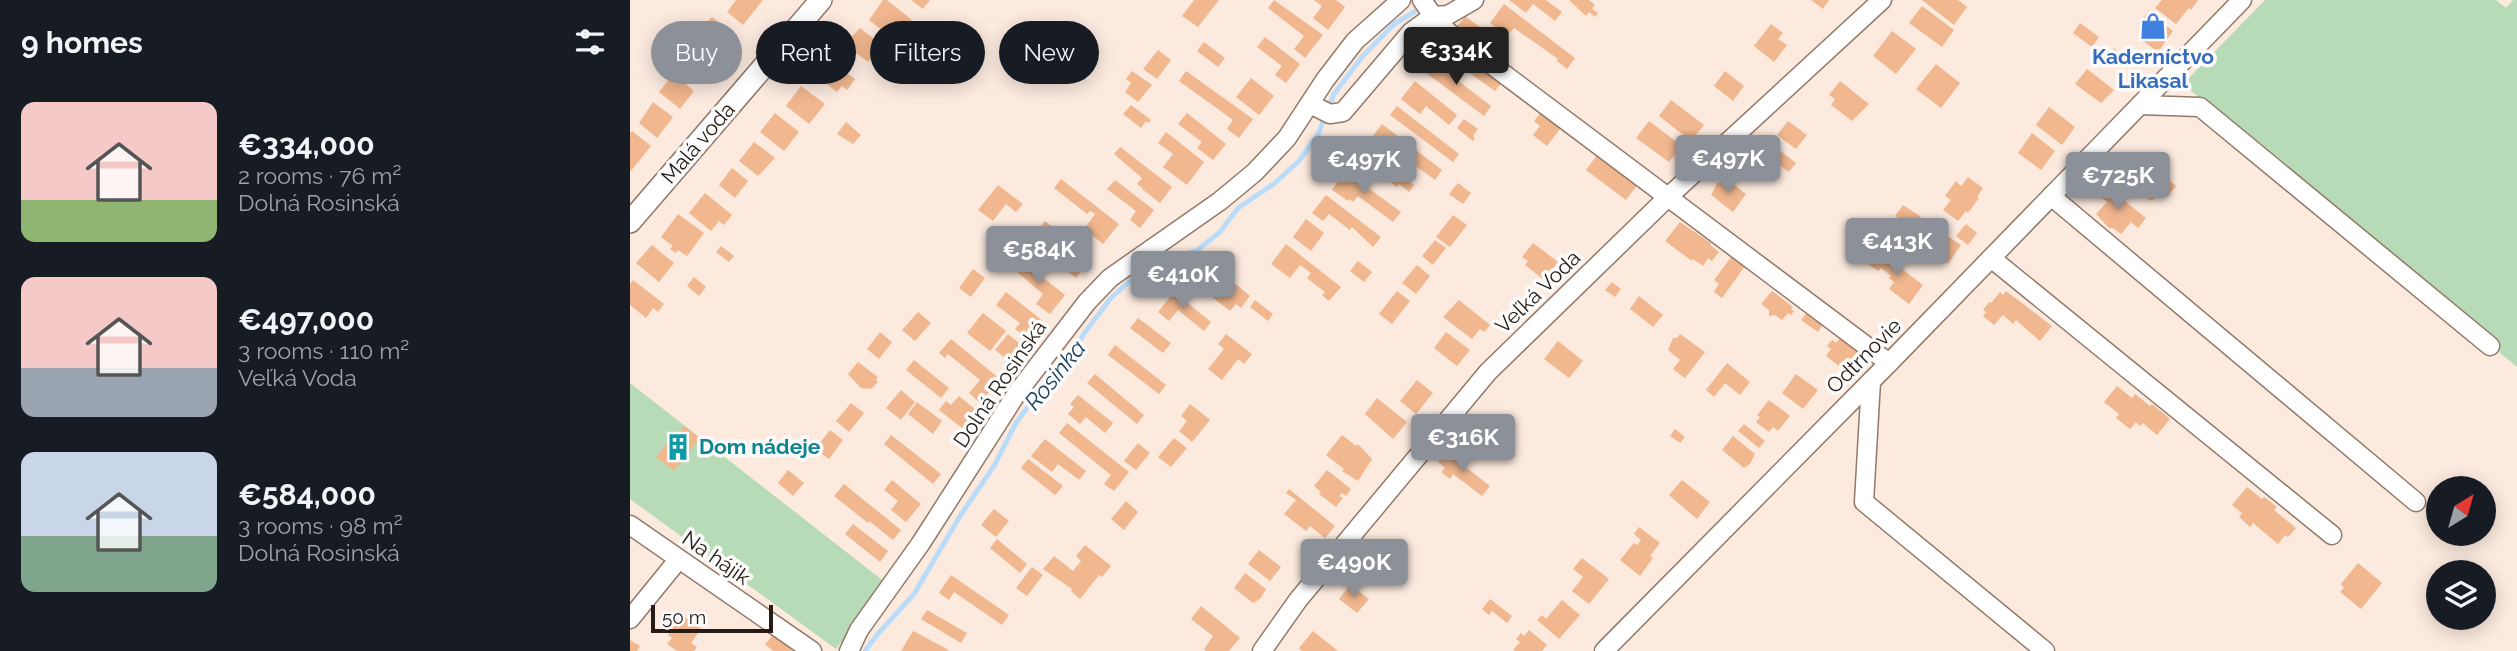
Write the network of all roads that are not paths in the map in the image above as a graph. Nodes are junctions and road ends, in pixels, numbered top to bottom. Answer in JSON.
{"nodes":[{"id":1,"x":821,"y":0,"type":"edge"},
{"id":2,"x":1401,"y":0,"type":"edge"},
{"id":3,"x":1474,"y":0,"type":"edge"},
{"id":4,"x":1882,"y":0,"type":"edge"},
{"id":5,"x":2242,"y":0,"type":"edge"},
{"id":6,"x":1426,"y":7,"type":"edge"},
{"id":7,"x":2140,"y":105,"type":"junction"},
{"id":8,"x":1321,"y":110,"type":"junction"},
{"id":9,"x":2051,"y":196,"type":"junction"},
{"id":10,"x":1668,"y":197,"type":"junction"},
{"id":11,"x":630,"y":222,"type":"edge"},
{"id":12,"x":1991,"y":258,"type":"junction"},
{"id":13,"x":2490,"y":346,"type":"dead end"},
{"id":14,"x":1889,"y":363,"type":"junction"},
{"id":15,"x":1871,"y":381,"type":"junction"},
{"id":16,"x":2416,"y":502,"type":"dead end"},
{"id":17,"x":630,"y":525,"type":"edge"},
{"id":18,"x":2332,"y":535,"type":"dead end"},
{"id":19,"x":678,"y":560,"type":"junction"},
{"id":20,"x":630,"y":619,"type":"edge"},
{"id":21,"x":811,"y":651,"type":"edge"},
{"id":22,"x":849,"y":651,"type":"edge"},
{"id":23,"x":1262,"y":651,"type":"edge"},
{"id":24,"x":1604,"y":651,"type":"edge"},
{"id":25,"x":2045,"y":651,"type":"edge"}],
"edges":[{"from":1,"to":11,"type":"street","name":"Malá voda"},
{"from":2,"to":8,"type":"street","name":"Dolná Rosinská"},
{"from":3,"to":6,"type":"street"},
{"from":4,"to":10,"type":"street","name":"Veľká Voda"},
{"from":5,"to":7,"type":"street","name":"Odtrnovie"},
{"from":6,"to":8,"type":"street"},
{"from":6,"to":10,"type":"street"},
{"from":7,"to":9,"type":"street","name":"Odtrnovie"},
{"from":7,"to":13,"type":"street"},
{"from":8,"to":22,"type":"street","name":"Dolná Rosinská"},
{"from":9,"to":12,"type":"street","name":"Odtrnovie"},
{"from":9,"to":16,"type":"street"},
{"from":10,"to":14,"type":"street"},
{"from":10,"to":23,"type":"street","name":"Veľká Voda"},
{"from":12,"to":14,"type":"street","name":"Odtrnovie"},
{"from":12,"to":18,"type":"street"},
{"from":14,"to":15,"type":"street","name":"Odtrnovie"},
{"from":15,"to":24,"type":"street","name":"Odtrnovie"},
{"from":15,"to":25,"type":"street"},
{"from":17,"to":19,"type":"street","name":"Na hájik"},
{"from":19,"to":20,"type":"street"},
{"from":19,"to":21,"type":"street","name":"Na hájik"}]}
